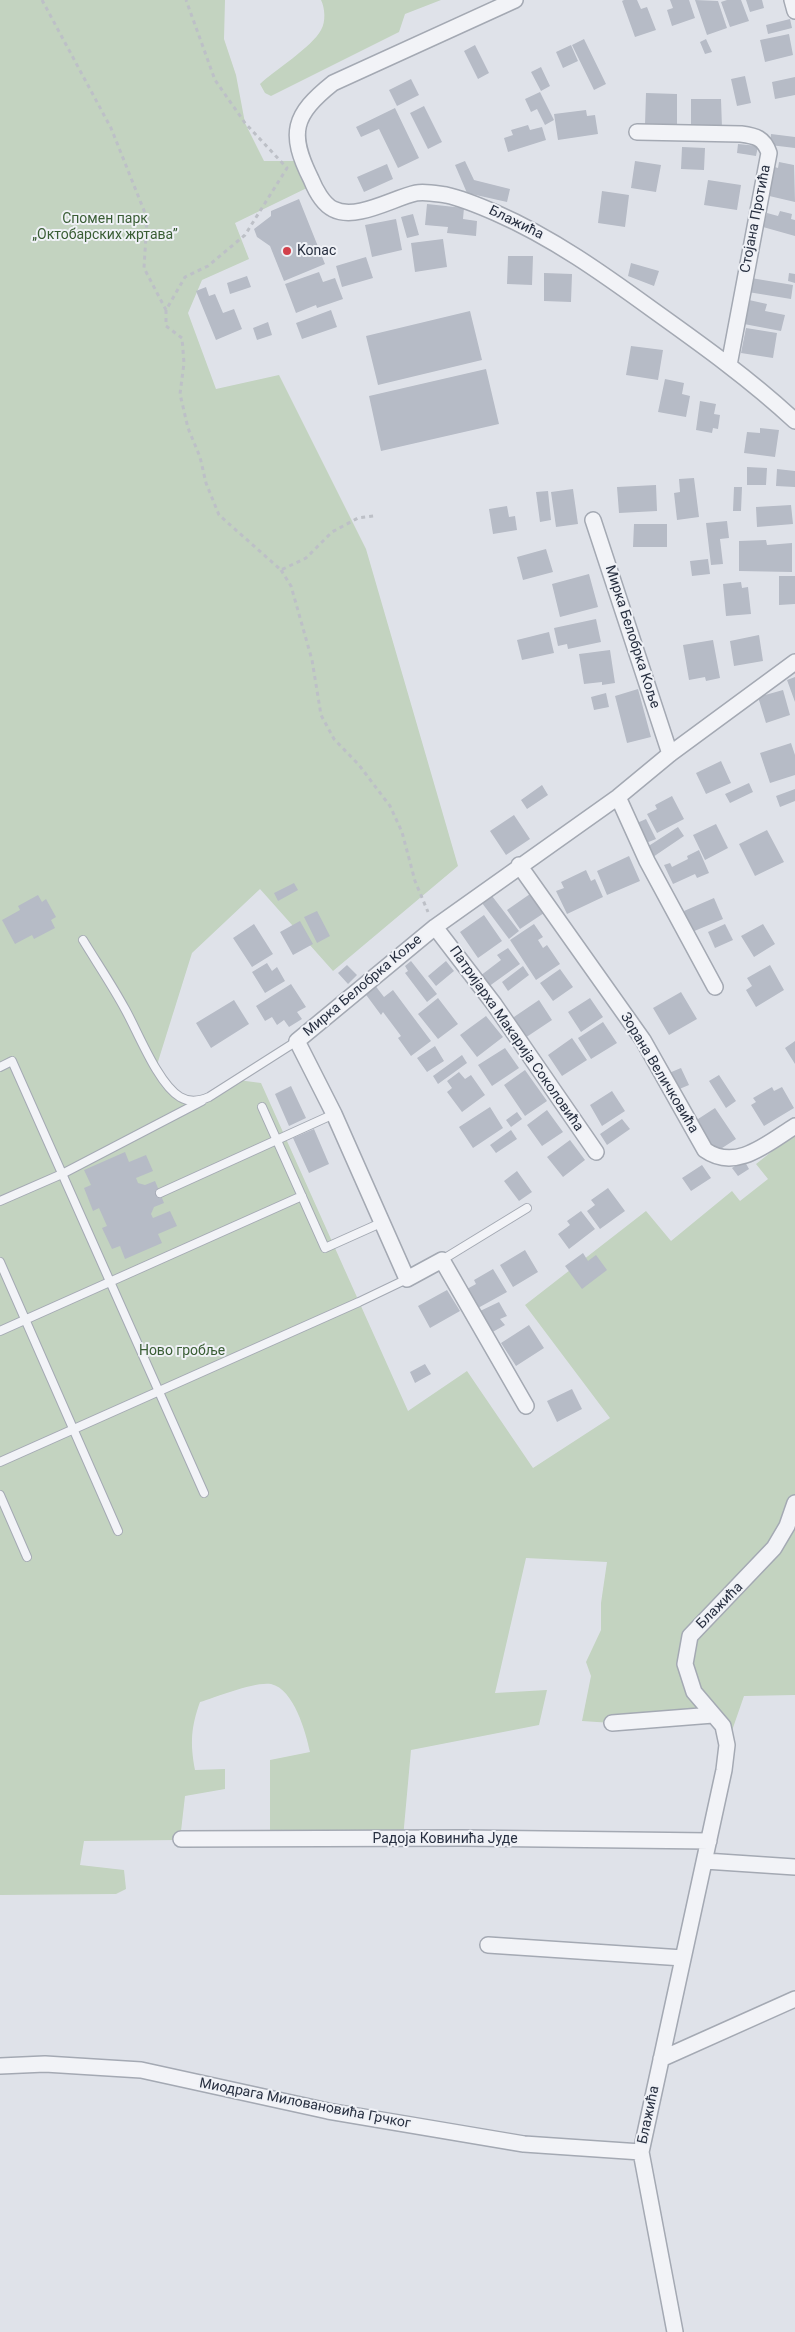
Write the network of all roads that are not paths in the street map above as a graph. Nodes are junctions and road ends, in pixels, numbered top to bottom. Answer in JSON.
{"nodes":[{"id":1,"x":514,"y":0,"type":"edge"},
{"id":2,"x":792,"y":0,"type":"edge"},
{"id":3,"x":795,"y":11,"type":"edge"},
{"id":4,"x":636,"y":132,"type":"dead end"},
{"id":5,"x":729,"y":365,"type":"junction"},
{"id":6,"x":795,"y":421,"type":"edge"},
{"id":7,"x":593,"y":520,"type":"dead end"},
{"id":8,"x":795,"y":662,"type":"edge"},
{"id":9,"x":670,"y":754,"type":"junction"},
{"id":10,"x":618,"y":797,"type":"junction"},
{"id":11,"x":519,"y":865,"type":"junction"},
{"id":12,"x":435,"y":927,"type":"junction"},
{"id":13,"x":83,"y":940,"type":"dead end"},
{"id":14,"x":715,"y":986,"type":"dead end"},
{"id":15,"x":298,"y":1041,"type":"junction"},
{"id":16,"x":0,"y":1067,"type":"edge"},
{"id":17,"x":210,"y":1097,"type":"junction"},
{"id":18,"x":262,"y":1107,"type":"dead end"},
{"id":19,"x":334,"y":1114,"type":"junction"},
{"id":20,"x":795,"y":1126,"type":"edge"},
{"id":21,"x":277,"y":1141,"type":"junction"},
{"id":22,"x":596,"y":1152,"type":"dead end"},
{"id":23,"x":62,"y":1174,"type":"junction"},
{"id":24,"x":160,"y":1192,"type":"dead end"},
{"id":25,"x":302,"y":1196,"type":"junction"},
{"id":26,"x":0,"y":1202,"type":"edge"},
{"id":27,"x":527,"y":1208,"type":"dead end"},
{"id":28,"x":383,"y":1222,"type":"junction"},
{"id":29,"x":442,"y":1260,"type":"junction"},
{"id":30,"x":0,"y":1262,"type":"edge"},
{"id":31,"x":407,"y":1279,"type":"junction"},
{"id":32,"x":110,"y":1282,"type":"junction"},
{"id":33,"x":26,"y":1320,"type":"junction"},
{"id":34,"x":0,"y":1331,"type":"edge"},
{"id":35,"x":159,"y":1391,"type":"junction"},
{"id":36,"x":526,"y":1406,"type":"dead end"},
{"id":37,"x":73,"y":1429,"type":"junction"},
{"id":38,"x":0,"y":1462,"type":"edge"},
{"id":39,"x":204,"y":1493,"type":"dead end"},
{"id":40,"x":0,"y":1495,"type":"edge"},
{"id":41,"x":795,"y":1503,"type":"edge"},
{"id":42,"x":118,"y":1531,"type":"dead end"},
{"id":43,"x":27,"y":1557,"type":"dead end"},
{"id":44,"x":713,"y":1714,"type":"junction"},
{"id":45,"x":612,"y":1723,"type":"dead end"},
{"id":46,"x":181,"y":1840,"type":"dead end"},
{"id":47,"x":709,"y":1841,"type":"junction"},
{"id":48,"x":705,"y":1861,"type":"junction"},
{"id":49,"x":795,"y":1867,"type":"edge"},
{"id":50,"x":488,"y":1945,"type":"dead end"},
{"id":51,"x":683,"y":1958,"type":"junction"},
{"id":52,"x":795,"y":1999,"type":"edge"},
{"id":53,"x":661,"y":2059,"type":"junction"},
{"id":54,"x":0,"y":2066,"type":"edge"},
{"id":55,"x":641,"y":2152,"type":"junction"},
{"id":56,"x":675,"y":2332,"type":"edge"}],
"edges":[{"from":1,"to":5,"type":"street","name":"Блажића"},
{"from":2,"to":3,"type":"street"},
{"from":4,"to":5,"type":"street","name":"Стојана Протића"},
{"from":5,"to":6,"type":"street","name":"Блажића"},
{"from":7,"to":9,"type":"street","name":"Мирка Белобрка Коље"},
{"from":8,"to":9,"type":"street","name":"Мирка Белобрка Коље"},
{"from":9,"to":10,"type":"street","name":"Мирка Белобрка Коље"},
{"from":10,"to":11,"type":"street","name":"Мирка Белобрка Коље"},
{"from":10,"to":14,"type":"street"},
{"from":11,"to":12,"type":"street","name":"Мирка Белобрка Коље"},
{"from":11,"to":20,"type":"street","name":"Зорана Величковића"},
{"from":12,"to":15,"type":"street","name":"Мирка Белобрка Коље"},
{"from":12,"to":22,"type":"street","name":"Патријарха Макарија Соколовића"},
{"from":13,"to":17,"type":"lane"},
{"from":15,"to":17,"type":"lane"},
{"from":15,"to":19,"type":"street","name":"Мирка Белобрка Коље"},
{"from":16,"to":23,"type":"lane"},
{"from":17,"to":23,"type":"lane"},
{"from":18,"to":21,"type":"lane"},
{"from":19,"to":21,"type":"lane"},
{"from":19,"to":28,"type":"street","name":"Мирка Белобрка Коље"},
{"from":21,"to":24,"type":"lane"},
{"from":21,"to":25,"type":"lane"},
{"from":23,"to":26,"type":"lane"},
{"from":23,"to":32,"type":"lane"},
{"from":25,"to":28,"type":"lane"},
{"from":25,"to":32,"type":"lane"},
{"from":27,"to":29,"type":"lane"},
{"from":28,"to":31,"type":"street","name":"Мирка Белобрка Коље"},
{"from":29,"to":31,"type":"street"},
{"from":29,"to":36,"type":"street"},
{"from":30,"to":33,"type":"lane"},
{"from":31,"to":35,"type":"lane"},
{"from":32,"to":33,"type":"lane"},
{"from":32,"to":35,"type":"lane"},
{"from":33,"to":34,"type":"lane"},
{"from":33,"to":37,"type":"lane"},
{"from":35,"to":37,"type":"lane"},
{"from":35,"to":39,"type":"lane"},
{"from":37,"to":38,"type":"lane"},
{"from":37,"to":42,"type":"lane"},
{"from":40,"to":43,"type":"lane"},
{"from":41,"to":44,"type":"street","name":"Блажића"},
{"from":44,"to":45,"type":"street"},
{"from":44,"to":47,"type":"street","name":"Блажића"},
{"from":46,"to":47,"type":"street","name":"Радоја Ковинића Јуде"},
{"from":47,"to":48,"type":"street","name":"Блажића"},
{"from":48,"to":49,"type":"street"},
{"from":48,"to":51,"type":"street","name":"Блажића"},
{"from":50,"to":51,"type":"street"},
{"from":51,"to":53,"type":"street","name":"Блажића"},
{"from":52,"to":53,"type":"street"},
{"from":53,"to":55,"type":"street","name":"Блажића"},
{"from":54,"to":55,"type":"street","name":"Миодрага Миловановића Грчког"},
{"from":55,"to":56,"type":"street","name":"Блажића"}]}
